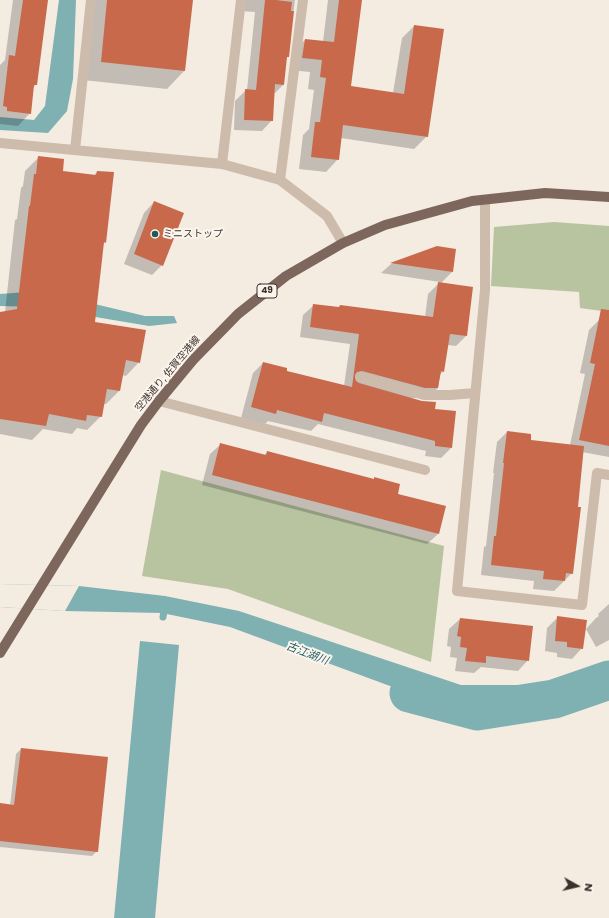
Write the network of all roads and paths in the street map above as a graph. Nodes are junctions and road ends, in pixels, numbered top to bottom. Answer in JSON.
{"nodes":[{"id":1,"x":91,"y":0,"type":"edge"},
{"id":2,"x":241,"y":0,"type":"edge"},
{"id":3,"x":302,"y":0,"type":"edge"},
{"id":4,"x":0,"y":142,"type":"edge"},
{"id":5,"x":75,"y":150,"type":"junction"},
{"id":6,"x":222,"y":164,"type":"junction"},
{"id":7,"x":280,"y":180,"type":"junction"},
{"id":8,"x":609,"y":197,"type":"edge"},
{"id":9,"x":485,"y":200,"type":"junction"},
{"id":10,"x":343,"y":243,"type":"junction"},
{"id":11,"x":361,"y":377,"type":"dead end"},
{"id":12,"x":475,"y":393,"type":"junction"},
{"id":13,"x":159,"y":401,"type":"junction"},
{"id":14,"x":425,"y":470,"type":"dead end"},
{"id":15,"x":609,"y":475,"type":"edge"},
{"id":16,"x":0,"y":653,"type":"edge"}],
"edges":[{"from":1,"to":5,"type":"street"},
{"from":2,"to":6,"type":"street"},
{"from":3,"to":7,"type":"street"},
{"from":4,"to":5,"type":"street"},
{"from":5,"to":6,"type":"street"},
{"from":6,"to":7,"type":"street"},
{"from":7,"to":10,"type":"street"},
{"from":8,"to":9,"type":"main road","name":"空港通り, 佐賀空港線","number":"49"},
{"from":9,"to":10,"type":"main road","name":"空港通り, 佐賀空港線","number":"49"},
{"from":9,"to":12,"type":"street"},
{"from":10,"to":13,"type":"main road","name":"空港通り, 佐賀空港線","number":"49"},
{"from":11,"to":12,"type":"street"},
{"from":12,"to":15,"type":"street"},
{"from":13,"to":14,"type":"street"},
{"from":13,"to":16,"type":"main road","name":"空港通り, 佐賀空港線","number":"49"}]}
